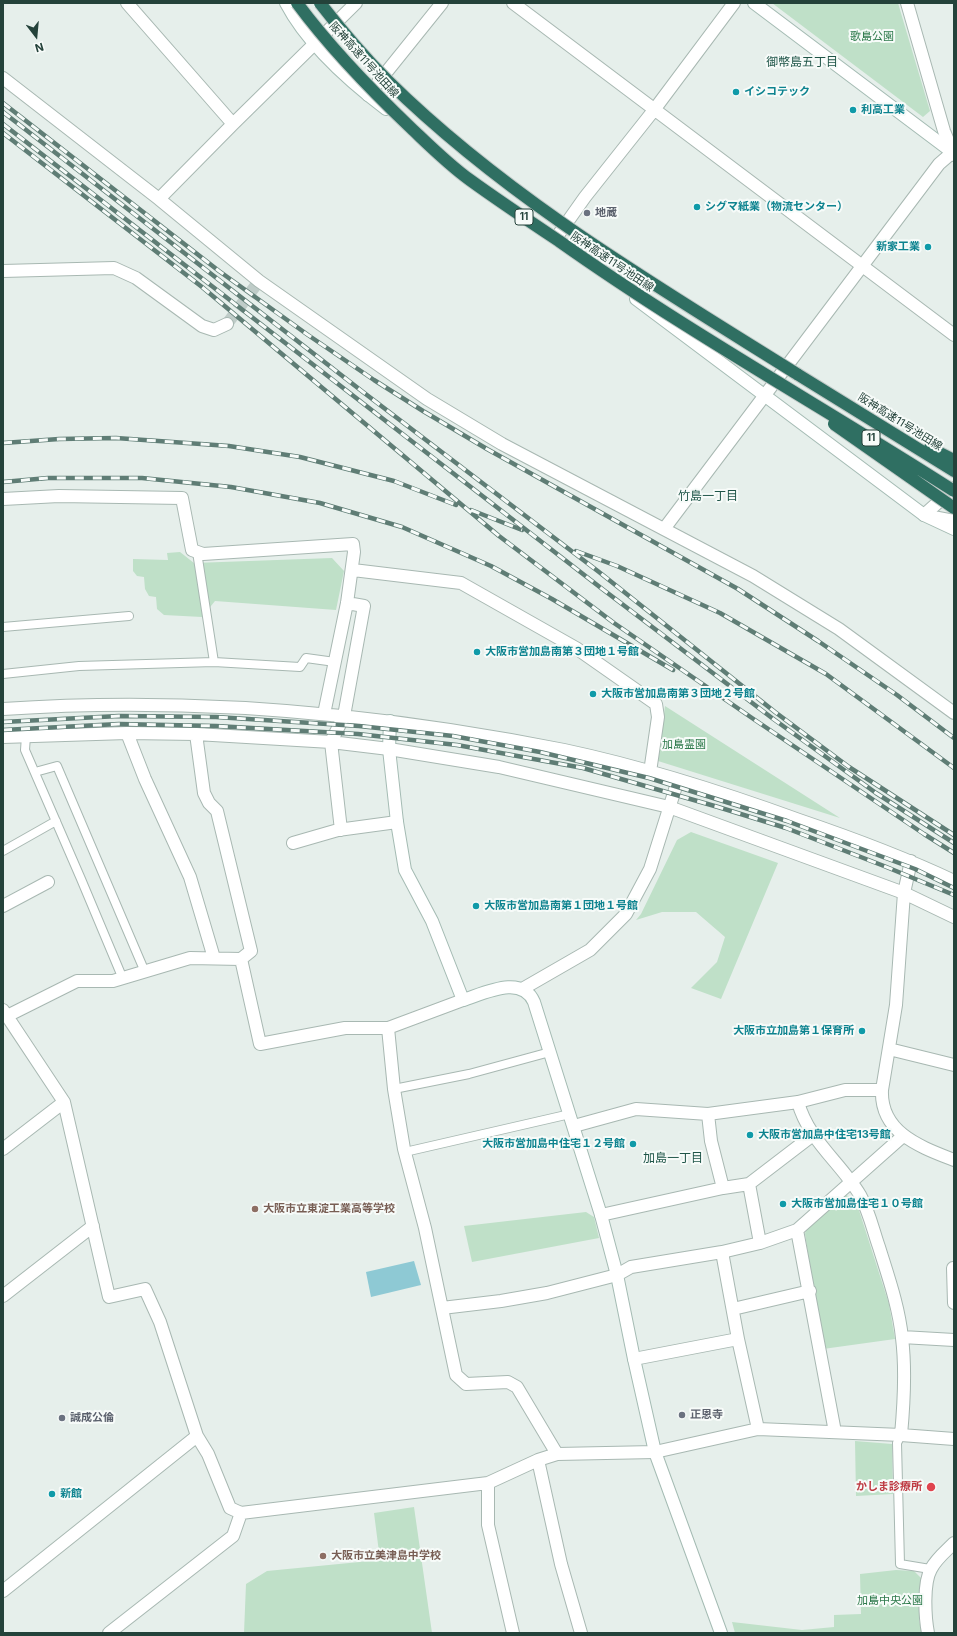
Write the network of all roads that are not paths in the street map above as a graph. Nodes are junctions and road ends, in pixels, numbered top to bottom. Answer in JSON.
{"nodes":[{"id":1,"x":127,"y":3,"type":"edge"},
{"id":2,"x":286,"y":3,"type":"edge"},
{"id":3,"x":297,"y":3,"type":"edge"},
{"id":4,"x":320,"y":3,"type":"edge"},
{"id":5,"x":356,"y":3,"type":"edge"},
{"id":6,"x":442,"y":3,"type":"edge"},
{"id":7,"x":513,"y":3,"type":"edge"},
{"id":8,"x":734,"y":3,"type":"edge"},
{"id":9,"x":754,"y":3,"type":"edge"},
{"id":10,"x":907,"y":3,"type":"edge"},
{"id":11,"x":314,"y":45,"type":"junction"},
{"id":12,"x":3,"y":78,"type":"edge"},
{"id":13,"x":368,"y":95,"type":"junction"},
{"id":14,"x":654,"y":110,"type":"junction"},
{"id":15,"x":233,"y":124,"type":"junction"},
{"id":16,"x":953,"y":153,"type":"edge"},
{"id":17,"x":160,"y":199,"type":"junction"},
{"id":18,"x":556,"y":238,"type":"junction"},
{"id":19,"x":862,"y":266,"type":"junction"},
{"id":20,"x":3,"y":271,"type":"edge"},
{"id":21,"x":227,"y":324,"type":"tunnel mouth"},
{"id":22,"x":954,"y":335,"type":"edge"},
{"id":23,"x":786,"y":388,"type":"junction"},
{"id":24,"x":764,"y":396,"type":"junction"},
{"id":25,"x":860,"y":412,"type":"junction"},
{"id":26,"x":954,"y":460,"type":"edge"},
{"id":27,"x":954,"y":471,"type":"edge"},
{"id":28,"x":954,"y":489,"type":"edge"},
{"id":29,"x":3,"y":499,"type":"edge"},
{"id":30,"x":954,"y":508,"type":"edge"},
{"id":31,"x":924,"y":515,"type":"junction"},
{"id":32,"x":954,"y":521,"type":"edge"},
{"id":33,"x":954,"y":529,"type":"edge"},
{"id":34,"x":664,"y":530,"type":"junction"},
{"id":35,"x":954,"y":535,"type":"edge"},
{"id":36,"x":197,"y":552,"type":"junction"},
{"id":37,"x":352,"y":570,"type":"junction"},
{"id":38,"x":347,"y":603,"type":"junction"},
{"id":39,"x":129,"y":616,"type":"dead end"},
{"id":40,"x":3,"y":626,"type":"edge"},
{"id":41,"x":335,"y":660,"type":"junction"},
{"id":42,"x":354,"y":660,"type":"junction"},
{"id":43,"x":214,"y":662,"type":"junction"},
{"id":44,"x":3,"y":674,"type":"edge"},
{"id":45,"x":3,"y":709,"type":"edge"},
{"id":46,"x":954,"y":713,"type":"edge"},
{"id":47,"x":324,"y":714,"type":"junction"},
{"id":48,"x":344,"y":716,"type":"junction"},
{"id":49,"x":390,"y":721,"type":"junction"},
{"id":50,"x":127,"y":733,"type":"junction"},
{"id":51,"x":196,"y":734,"type":"junction"},
{"id":52,"x":26,"y":736,"type":"junction"},
{"id":53,"x":3,"y":737,"type":"edge"},
{"id":54,"x":331,"y":742,"type":"junction"},
{"id":55,"x":389,"y":750,"type":"junction"},
{"id":56,"x":35,"y":772,"type":"junction"},
{"id":57,"x":650,"y":772,"type":"junction"},
{"id":58,"x":678,"y":780,"type":"junction"},
{"id":59,"x":669,"y":807,"type":"junction"},
{"id":60,"x":56,"y":821,"type":"junction"},
{"id":61,"x":397,"y":822,"type":"junction"},
{"id":62,"x":341,"y":830,"type":"junction"},
{"id":63,"x":293,"y":843,"type":"dead end"},
{"id":64,"x":3,"y":851,"type":"edge"},
{"id":65,"x":911,"y":861,"type":"junction"},
{"id":66,"x":954,"y":881,"type":"edge"},
{"id":67,"x":48,"y":882,"type":"dead end"},
{"id":68,"x":904,"y":893,"type":"junction"},
{"id":69,"x":3,"y":906,"type":"edge"},
{"id":70,"x":954,"y":917,"type":"edge"},
{"id":71,"x":214,"y":958,"type":"junction"},
{"id":72,"x":241,"y":958,"type":"junction"},
{"id":73,"x":145,"y":972,"type":"junction"},
{"id":74,"x":123,"y":979,"type":"junction"},
{"id":75,"x":524,"y":988,"type":"junction"},
{"id":76,"x":463,"y":1000,"type":"junction"},
{"id":77,"x":5,"y":1013,"type":"edge"},
{"id":78,"x":388,"y":1028,"type":"junction"},
{"id":79,"x":888,"y":1049,"type":"junction"},
{"id":80,"x":550,"y":1052,"type":"junction"},
{"id":81,"x":954,"y":1065,"type":"edge"},
{"id":82,"x":394,"y":1089,"type":"junction"},
{"id":83,"x":882,"y":1090,"type":"junction"},
{"id":84,"x":64,"y":1102,"type":"junction"},
{"id":85,"x":798,"y":1102,"type":"junction"},
{"id":86,"x":570,"y":1114,"type":"junction"},
{"id":87,"x":708,"y":1114,"type":"junction"},
{"id":88,"x":574,"y":1126,"type":"junction"},
{"id":89,"x":813,"y":1135,"type":"junction"},
{"id":90,"x":903,"y":1136,"type":"junction"},
{"id":91,"x":3,"y":1149,"type":"edge"},
{"id":92,"x":405,"y":1152,"type":"junction"},
{"id":93,"x":954,"y":1160,"type":"edge"},
{"id":94,"x":851,"y":1182,"type":"junction"},
{"id":95,"x":748,"y":1184,"type":"junction"},
{"id":96,"x":722,"y":1188,"type":"junction"},
{"id":97,"x":601,"y":1215,"type":"junction"},
{"id":98,"x":93,"y":1226,"type":"junction"},
{"id":99,"x":797,"y":1230,"type":"junction"},
{"id":100,"x":760,"y":1243,"type":"junction"},
{"id":101,"x":722,"y":1252,"type":"junction"},
{"id":102,"x":953,"y":1268,"type":"dead end"},
{"id":103,"x":617,"y":1275,"type":"junction"},
{"id":104,"x":810,"y":1292,"type":"junction"},
{"id":105,"x":3,"y":1296,"type":"edge"},
{"id":106,"x":954,"y":1303,"type":"edge"},
{"id":107,"x":442,"y":1308,"type":"junction"},
{"id":108,"x":733,"y":1308,"type":"junction"},
{"id":109,"x":902,"y":1337,"type":"junction"},
{"id":110,"x":738,"y":1339,"type":"junction"},
{"id":111,"x":954,"y":1340,"type":"edge"},
{"id":112,"x":634,"y":1359,"type":"junction"},
{"id":113,"x":758,"y":1429,"type":"junction"},
{"id":114,"x":835,"y":1432,"type":"junction"},
{"id":115,"x":902,"y":1435,"type":"junction"},
{"id":116,"x":197,"y":1436,"type":"junction"},
{"id":117,"x":954,"y":1439,"type":"edge"},
{"id":118,"x":655,"y":1452,"type":"junction"},
{"id":119,"x":557,"y":1454,"type":"junction"},
{"id":120,"x":538,"y":1460,"type":"junction"},
{"id":121,"x":488,"y":1483,"type":"junction"},
{"id":122,"x":241,"y":1513,"type":"junction"},
{"id":123,"x":954,"y":1543,"type":"edge"},
{"id":124,"x":930,"y":1569,"type":"junction"},
{"id":125,"x":3,"y":1591,"type":"edge"},
{"id":126,"x":109,"y":1633,"type":"edge"},
{"id":127,"x":513,"y":1633,"type":"edge"},
{"id":128,"x":581,"y":1633,"type":"edge"},
{"id":129,"x":721,"y":1633,"type":"edge"},
{"id":130,"x":928,"y":1633,"type":"edge"}],
"edges":[{"from":1,"to":15,"type":"street"},
{"from":2,"to":11,"type":"street"},
{"from":3,"to":23,"type":"highway","name":"阪神高速11号池田線","number":"11","bridge":true},
{"from":4,"to":25,"type":"highway","name":"阪神高速11号池田線","number":"11","bridge":true},
{"from":5,"to":11,"type":"street"},
{"from":6,"to":13,"type":"street"},
{"from":7,"to":14,"type":"street"},
{"from":8,"to":14,"type":"street"},
{"from":9,"to":16,"type":"street"},
{"from":10,"to":16,"type":"street"},
{"from":11,"to":13,"type":"street"},
{"from":11,"to":15,"type":"street"},
{"from":12,"to":17,"type":"street"},
{"from":13,"to":18,"type":"street"},
{"from":14,"to":18,"type":"street"},
{"from":14,"to":19,"type":"street"},
{"from":15,"to":17,"type":"street"},
{"from":16,"to":19,"type":"street"},
{"from":17,"to":34,"type":"street"},
{"from":18,"to":24,"type":"street"},
{"from":19,"to":22,"type":"street"},
{"from":19,"to":24,"type":"street"},
{"from":20,"to":21,"type":"street"},
{"from":23,"to":28,"type":"highway","name":"阪神高速11号池田線","number":"11","bridge":true},
{"from":23,"to":30,"type":"highway","bridge":true},
{"from":24,"to":31,"type":"street"},
{"from":24,"to":34,"type":"street"},
{"from":25,"to":26,"type":"highway","number":"11"},
{"from":25,"to":27,"type":"highway","name":"阪神高速11号池田線","number":"11"},
{"from":28,"to":31,"type":"street"},
{"from":29,"to":36,"type":"street"},
{"from":31,"to":32,"type":"street"},
{"from":31,"to":33,"type":"street"},
{"from":31,"to":35,"type":"street"},
{"from":34,"to":46,"type":"street"},
{"from":36,"to":37,"type":"street"},
{"from":36,"to":43,"type":"lane"},
{"from":37,"to":38,"type":"street"},
{"from":37,"to":57,"type":"street"},
{"from":38,"to":41,"type":"street"},
{"from":38,"to":42,"type":"street"},
{"from":39,"to":40,"type":"lane"},
{"from":41,"to":42,"type":"street"},
{"from":41,"to":43,"type":"lane"},
{"from":41,"to":47,"type":"street"},
{"from":42,"to":48,"type":"street"},
{"from":43,"to":44,"type":"lane"},
{"from":45,"to":47,"type":"street"},
{"from":47,"to":48,"type":"street"},
{"from":48,"to":49,"type":"street"},
{"from":48,"to":54,"type":"street"},
{"from":49,"to":55,"type":"street"},
{"from":49,"to":57,"type":"street"},
{"from":50,"to":51,"type":"street"},
{"from":50,"to":52,"type":"street"},
{"from":50,"to":71,"type":"street"},
{"from":51,"to":54,"type":"street"},
{"from":51,"to":72,"type":"street"},
{"from":52,"to":53,"type":"street"},
{"from":52,"to":56,"type":"lane"},
{"from":54,"to":55,"type":"street"},
{"from":54,"to":62,"type":"street"},
{"from":55,"to":59,"type":"street"},
{"from":55,"to":61,"type":"street"},
{"from":56,"to":60,"type":"lane"},
{"from":56,"to":73,"type":"lane"},
{"from":57,"to":58,"type":"street"},
{"from":58,"to":59,"type":"street"},
{"from":58,"to":65,"type":"street"},
{"from":59,"to":68,"type":"street"},
{"from":59,"to":75,"type":"street"},
{"from":60,"to":64,"type":"lane"},
{"from":60,"to":74,"type":"lane"},
{"from":61,"to":62,"type":"street"},
{"from":61,"to":76,"type":"street"},
{"from":62,"to":63,"type":"street"},
{"from":65,"to":66,"type":"street"},
{"from":65,"to":68,"type":"street"},
{"from":67,"to":69,"type":"street"},
{"from":68,"to":70,"type":"street"},
{"from":68,"to":79,"type":"street"},
{"from":71,"to":72,"type":"street"},
{"from":71,"to":73,"type":"street"},
{"from":72,"to":78,"type":"street"},
{"from":73,"to":74,"type":"street"},
{"from":74,"to":77,"type":"street"},
{"from":75,"to":76,"type":"street"},
{"from":75,"to":80,"type":"street"},
{"from":76,"to":78,"type":"street"},
{"from":77,"to":84,"type":"street"},
{"from":78,"to":82,"type":"street"},
{"from":79,"to":81,"type":"street"},
{"from":79,"to":83,"type":"street"},
{"from":80,"to":82,"type":"lane"},
{"from":80,"to":86,"type":"street"},
{"from":82,"to":92,"type":"street"},
{"from":83,"to":85,"type":"street"},
{"from":83,"to":90,"type":"street"},
{"from":84,"to":91,"type":"street"},
{"from":84,"to":98,"type":"street"},
{"from":85,"to":87,"type":"street"},
{"from":85,"to":89,"type":"street"},
{"from":86,"to":88,"type":"street"},
{"from":86,"to":92,"type":"lane"},
{"from":87,"to":88,"type":"street"},
{"from":87,"to":96,"type":"street"},
{"from":88,"to":97,"type":"street"},
{"from":89,"to":94,"type":"street"},
{"from":89,"to":95,"type":"street"},
{"from":90,"to":93,"type":"street"},
{"from":90,"to":94,"type":"street"},
{"from":92,"to":107,"type":"street"},
{"from":94,"to":99,"type":"street"},
{"from":94,"to":109,"type":"street"},
{"from":95,"to":96,"type":"street"},
{"from":95,"to":100,"type":"street"},
{"from":96,"to":97,"type":"street"},
{"from":97,"to":103,"type":"street"},
{"from":98,"to":105,"type":"street"},
{"from":98,"to":116,"type":"street"},
{"from":99,"to":100,"type":"street"},
{"from":99,"to":104,"type":"street"},
{"from":100,"to":101,"type":"street"},
{"from":101,"to":103,"type":"street"},
{"from":101,"to":108,"type":"street"},
{"from":102,"to":106,"type":"street"},
{"from":103,"to":107,"type":"street"},
{"from":103,"to":112,"type":"street"},
{"from":104,"to":108,"type":"street"},
{"from":104,"to":114,"type":"street"},
{"from":107,"to":119,"type":"street"},
{"from":108,"to":110,"type":"street"},
{"from":109,"to":111,"type":"street"},
{"from":109,"to":115,"type":"street"},
{"from":110,"to":112,"type":"street"},
{"from":110,"to":113,"type":"street"},
{"from":112,"to":118,"type":"street"},
{"from":113,"to":114,"type":"street"},
{"from":113,"to":118,"type":"street"},
{"from":114,"to":115,"type":"street"},
{"from":115,"to":117,"type":"street"},
{"from":115,"to":124,"type":"lane"},
{"from":116,"to":122,"type":"street"},
{"from":116,"to":125,"type":"street"},
{"from":118,"to":119,"type":"street"},
{"from":118,"to":129,"type":"street"},
{"from":119,"to":120,"type":"street"},
{"from":120,"to":121,"type":"street"},
{"from":120,"to":128,"type":"street"},
{"from":121,"to":122,"type":"street"},
{"from":121,"to":127,"type":"street"},
{"from":122,"to":126,"type":"street"},
{"from":123,"to":124,"type":"street"},
{"from":124,"to":130,"type":"street"}]}
